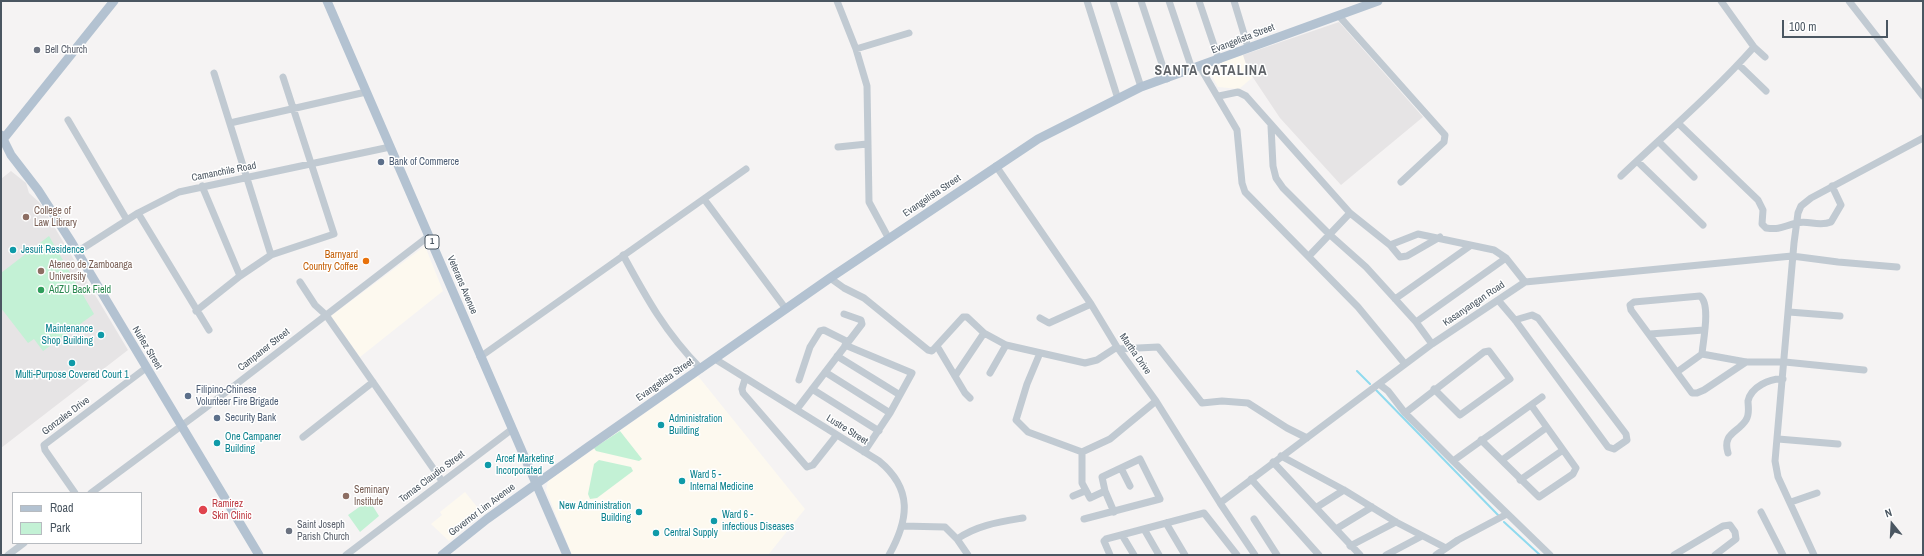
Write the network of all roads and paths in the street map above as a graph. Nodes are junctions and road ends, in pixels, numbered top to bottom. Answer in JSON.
{"nodes":[{"id":1,"x":114,"y":1,"type":"edge"},
{"id":2,"x":327,"y":1,"type":"edge"},
{"id":3,"x":837,"y":1,"type":"edge"},
{"id":4,"x":1087,"y":1,"type":"edge"},
{"id":5,"x":1113,"y":1,"type":"edge"},
{"id":6,"x":1140,"y":1,"type":"edge"},
{"id":7,"x":1169,"y":1,"type":"edge"},
{"id":8,"x":1199,"y":1,"type":"edge"},
{"id":9,"x":1234,"y":1,"type":"edge"},
{"id":10,"x":1378,"y":1,"type":"edge"},
{"id":11,"x":1721,"y":1,"type":"edge"},
{"id":12,"x":1849,"y":1,"type":"edge"},
{"id":13,"x":1339,"y":16,"type":"junction"},
{"id":14,"x":909,"y":33,"type":"dead end"},
{"id":15,"x":1754,"y":47,"type":"junction"},
{"id":16,"x":1248,"y":48,"type":"junction"},
{"id":17,"x":856,"y":49,"type":"junction"},
{"id":18,"x":1764,"y":57,"type":"dead end"},
{"id":19,"x":1219,"y":60,"type":"junction"},
{"id":20,"x":1739,"y":65,"type":"junction"},
{"id":21,"x":1196,"y":68,"type":"junction"},
{"id":22,"x":214,"y":73,"type":"dead end"},
{"id":23,"x":282,"y":77,"type":"dead end"},
{"id":24,"x":1167,"y":79,"type":"junction"},
{"id":25,"x":1141,"y":87,"type":"junction"},
{"id":26,"x":1766,"y":91,"type":"dead end"},
{"id":27,"x":366,"y":92,"type":"junction"},
{"id":28,"x":1219,"y":96,"type":"junction"},
{"id":29,"x":1923,"y":96,"type":"edge"},
{"id":30,"x":1118,"y":99,"type":"junction"},
{"id":31,"x":294,"y":109,"type":"junction"},
{"id":32,"x":68,"y":120,"type":"dead end"},
{"id":33,"x":230,"y":123,"type":"junction"},
{"id":34,"x":1679,"y":124,"type":"junction"},
{"id":35,"x":1271,"y":126,"type":"junction"},
{"id":36,"x":1923,"y":138,"type":"edge"},
{"id":37,"x":2,"y":139,"type":"edge"},
{"id":38,"x":1659,"y":142,"type":"junction"},
{"id":39,"x":868,"y":144,"type":"junction"},
{"id":40,"x":390,"y":147,"type":"junction"},
{"id":41,"x":838,"y":147,"type":"dead end"},
{"id":42,"x":1637,"y":161,"type":"junction"},
{"id":43,"x":312,"y":164,"type":"junction"},
{"id":44,"x":996,"y":166,"type":"junction"},
{"id":45,"x":746,"y":169,"type":"dead end"},
{"id":46,"x":1621,"y":176,"type":"dead end"},
{"id":47,"x":1694,"y":177,"type":"dead end"},
{"id":48,"x":247,"y":178,"type":"junction"},
{"id":49,"x":1401,"y":182,"type":"dead end"},
{"id":50,"x":202,"y":186,"type":"junction"},
{"id":51,"x":1832,"y":186,"type":"junction"},
{"id":52,"x":704,"y":198,"type":"junction"},
{"id":53,"x":138,"y":213,"type":"junction"},
{"id":54,"x":1350,"y":213,"type":"junction"},
{"id":55,"x":128,"y":220,"type":"junction"},
{"id":56,"x":1798,"y":222,"type":"junction"},
{"id":57,"x":1703,"y":225,"type":"dead end"},
{"id":58,"x":1329,"y":234,"type":"junction"},
{"id":59,"x":429,"y":236,"type":"junction"},
{"id":60,"x":1440,"y":237,"type":"junction"},
{"id":61,"x":888,"y":238,"type":"junction"},
{"id":62,"x":1390,"y":245,"type":"junction"},
{"id":63,"x":1470,"y":246,"type":"junction"},
{"id":64,"x":77,"y":252,"type":"junction"},
{"id":65,"x":271,"y":255,"type":"junction"},
{"id":66,"x":623,"y":255,"type":"junction"},
{"id":67,"x":1308,"y":256,"type":"junction"},
{"id":68,"x":1792,"y":256,"type":"junction"},
{"id":69,"x":1506,"y":258,"type":"junction"},
{"id":70,"x":1897,"y":267,"type":"dead end"},
{"id":71,"x":240,"y":276,"type":"junction"},
{"id":72,"x":830,"y":278,"type":"junction"},
{"id":73,"x":300,"y":282,"type":"dead end"},
{"id":74,"x":1525,"y":282,"type":"junction"},
{"id":75,"x":1395,"y":299,"type":"junction"},
{"id":76,"x":1498,"y":300,"type":"junction"},
{"id":77,"x":1091,"y":304,"type":"junction"},
{"id":78,"x":786,"y":309,"type":"junction"},
{"id":79,"x":196,"y":311,"type":"junction"},
{"id":80,"x":1789,"y":312,"type":"junction"},
{"id":81,"x":844,"y":314,"type":"dead end"},
{"id":82,"x":326,"y":315,"type":"junction"},
{"id":83,"x":1840,"y":316,"type":"dead end"},
{"id":84,"x":1040,"y":318,"type":"dead end"},
{"id":85,"x":1515,"y":320,"type":"junction"},
{"id":86,"x":1416,"y":322,"type":"junction"},
{"id":87,"x":209,"y":330,"type":"dead end"},
{"id":88,"x":1704,"y":330,"type":"junction"},
{"id":89,"x":984,"y":333,"type":"junction"},
{"id":90,"x":1650,"y":334,"type":"junction"},
{"id":91,"x":846,"y":343,"type":"junction"},
{"id":92,"x":1432,"y":344,"type":"junction"},
{"id":93,"x":1006,"y":345,"type":"junction"},
{"id":94,"x":937,"y":346,"type":"junction"},
{"id":95,"x":1117,"y":348,"type":"junction"},
{"id":96,"x":1040,"y":353,"type":"junction"},
{"id":97,"x":1702,"y":354,"type":"junction"},
{"id":98,"x":480,"y":356,"type":"junction"},
{"id":99,"x":837,"y":356,"type":"junction"},
{"id":100,"x":715,"y":359,"type":"junction"},
{"id":101,"x":1746,"y":362,"type":"junction"},
{"id":102,"x":1785,"y":362,"type":"junction"},
{"id":103,"x":1405,"y":364,"type":"junction"},
{"id":104,"x":146,"y":368,"type":"junction"},
{"id":105,"x":701,"y":369,"type":"junction"},
{"id":106,"x":1864,"y":370,"type":"dead end"},
{"id":107,"x":825,"y":372,"type":"junction"},
{"id":108,"x":1676,"y":372,"type":"junction"},
{"id":109,"x":990,"y":373,"type":"dead end"},
{"id":110,"x":955,"y":376,"type":"junction"},
{"id":111,"x":745,"y":379,"type":"junction"},
{"id":112,"x":1783,"y":379,"type":"junction"},
{"id":113,"x":799,"y":380,"type":"dead end"},
{"id":114,"x":373,"y":382,"type":"junction"},
{"id":115,"x":1379,"y":384,"type":"junction"},
{"id":116,"x":812,"y":389,"type":"junction"},
{"id":117,"x":1434,"y":389,"type":"junction"},
{"id":118,"x":900,"y":395,"type":"junction"},
{"id":119,"x":1542,"y":397,"type":"dead end"},
{"id":120,"x":970,"y":398,"type":"dead end"},
{"id":121,"x":1156,"y":401,"type":"junction"},
{"id":122,"x":1531,"y":405,"type":"junction"},
{"id":123,"x":797,"y":410,"type":"junction"},
{"id":124,"x":890,"y":413,"type":"junction"},
{"id":125,"x":1405,"y":413,"type":"junction"},
{"id":126,"x":182,"y":426,"type":"junction"},
{"id":127,"x":1546,"y":428,"type":"junction"},
{"id":128,"x":511,"y":430,"type":"junction"},
{"id":129,"x":879,"y":430,"type":"junction"},
{"id":130,"x":836,"y":436,"type":"junction"},
{"id":131,"x":303,"y":437,"type":"dead end"},
{"id":132,"x":1307,"y":438,"type":"junction"},
{"id":133,"x":1778,"y":439,"type":"junction"},
{"id":134,"x":1482,"y":440,"type":"junction"},
{"id":135,"x":1838,"y":444,"type":"dead end"},
{"id":136,"x":1563,"y":450,"type":"junction"},
{"id":137,"x":864,"y":452,"type":"junction"},
{"id":138,"x":1082,"y":452,"type":"junction"},
{"id":139,"x":1728,"y":453,"type":"dead end"},
{"id":140,"x":1281,"y":456,"type":"junction"},
{"id":141,"x":1502,"y":460,"type":"junction"},
{"id":142,"x":1453,"y":461,"type":"junction"},
{"id":143,"x":1274,"y":462,"type":"junction"},
{"id":144,"x":1121,"y":468,"type":"junction"},
{"id":145,"x":1251,"y":479,"type":"junction"},
{"id":146,"x":1520,"y":480,"type":"junction"},
{"id":147,"x":442,"y":481,"type":"junction"},
{"id":148,"x":537,"y":483,"type":"junction"},
{"id":149,"x":1130,"y":486,"type":"dead end"},
{"id":150,"x":1344,"y":490,"type":"junction"},
{"id":151,"x":1085,"y":491,"type":"junction"},
{"id":152,"x":1105,"y":491,"type":"junction"},
{"id":153,"x":74,"y":492,"type":"edge"},
{"id":154,"x":92,"y":492,"type":"edge"},
{"id":155,"x":1817,"y":493,"type":"dead end"},
{"id":156,"x":1073,"y":496,"type":"dead end"},
{"id":157,"x":1791,"y":502,"type":"junction"},
{"id":158,"x":1220,"y":503,"type":"junction"},
{"id":159,"x":1317,"y":507,"type":"junction"},
{"id":160,"x":1372,"y":507,"type":"junction"},
{"id":161,"x":1114,"y":512,"type":"junction"},
{"id":162,"x":1761,"y":512,"type":"dead end"},
{"id":163,"x":1506,"y":514,"type":"junction"},
{"id":164,"x":1023,"y":518,"type":"dead end"},
{"id":165,"x":1084,"y":519,"type":"dead end"},
{"id":166,"x":1254,"y":519,"type":"dead end"},
{"id":167,"x":1396,"y":522,"type":"junction"},
{"id":168,"x":1166,"y":523,"type":"junction"},
{"id":169,"x":902,"y":526,"type":"junction"},
{"id":170,"x":1144,"y":529,"type":"junction"},
{"id":171,"x":1336,"y":529,"type":"junction"},
{"id":172,"x":1122,"y":535,"type":"junction"},
{"id":173,"x":1422,"y":536,"type":"junction"},
{"id":174,"x":957,"y":539,"type":"junction"},
{"id":175,"x":23,"y":544,"type":"edge"},
{"id":176,"x":1350,"y":546,"type":"junction"},
{"id":177,"x":1446,"y":548,"type":"junction"},
{"id":178,"x":1233,"y":554,"type":"edge"},
{"id":179,"x":1315,"y":554,"type":"edge"},
{"id":180,"x":8,"y":555,"type":"edge"},
{"id":181,"x":259,"y":555,"type":"edge"},
{"id":182,"x":346,"y":555,"type":"edge"},
{"id":183,"x":442,"y":555,"type":"edge"},
{"id":184,"x":567,"y":555,"type":"edge"},
{"id":185,"x":889,"y":555,"type":"edge"},
{"id":186,"x":968,"y":555,"type":"edge"},
{"id":187,"x":1110,"y":555,"type":"edge"},
{"id":188,"x":1134,"y":555,"type":"edge"},
{"id":189,"x":1158,"y":555,"type":"edge"},
{"id":190,"x":1185,"y":555,"type":"edge"},
{"id":191,"x":1255,"y":555,"type":"edge"},
{"id":192,"x":1277,"y":555,"type":"edge"},
{"id":193,"x":1360,"y":555,"type":"edge"},
{"id":194,"x":1386,"y":555,"type":"edge"},
{"id":195,"x":1436,"y":555,"type":"edge"},
{"id":196,"x":1550,"y":555,"type":"edge"},
{"id":197,"x":1674,"y":555,"type":"edge"},
{"id":198,"x":1715,"y":555,"type":"edge"},
{"id":199,"x":1784,"y":555,"type":"edge"},
{"id":200,"x":1814,"y":555,"type":"edge"}],
"edges":[{"from":1,"to":37,"type":"main road"},
{"from":2,"to":27,"type":"main road","name":"Veterans Avenue","number":"1"},
{"from":3,"to":17,"type":"street"},
{"from":4,"to":30,"type":"street"},
{"from":5,"to":25,"type":"street"},
{"from":6,"to":24,"type":"street"},
{"from":7,"to":21,"type":"street"},
{"from":8,"to":19,"type":"street"},
{"from":9,"to":16,"type":"street"},
{"from":10,"to":13,"type":"main road","name":"Evangelista Street"},
{"from":11,"to":15,"type":"street"},
{"from":12,"to":29,"type":"street"},
{"from":13,"to":16,"type":"main road","name":"Evangelista Street"},
{"from":13,"to":49,"type":"street"},
{"from":14,"to":17,"type":"street"},
{"from":15,"to":18,"type":"street"},
{"from":15,"to":20,"type":"street"},
{"from":16,"to":19,"type":"main road","name":"Evangelista Street"},
{"from":17,"to":39,"type":"street"},
{"from":19,"to":21,"type":"main road","name":"Evangelista Street"},
{"from":20,"to":26,"type":"street"},
{"from":20,"to":34,"type":"street"},
{"from":21,"to":24,"type":"main road","name":"Evangelista Street"},
{"from":21,"to":28,"type":"street"},
{"from":22,"to":33,"type":"street"},
{"from":23,"to":31,"type":"street"},
{"from":24,"to":25,"type":"main road","name":"Evangelista Street"},
{"from":25,"to":30,"type":"main road","name":"Evangelista Street"},
{"from":27,"to":31,"type":"street"},
{"from":27,"to":40,"type":"main road","name":"Veterans Avenue","number":"1"},
{"from":28,"to":35,"type":"street"},
{"from":28,"to":67,"type":"street"},
{"from":30,"to":44,"type":"main road","name":"Evangelista Street"},
{"from":31,"to":33,"type":"street"},
{"from":31,"to":43,"type":"street"},
{"from":32,"to":55,"type":"street"},
{"from":33,"to":48,"type":"street"},
{"from":34,"to":38,"type":"street"},
{"from":34,"to":56,"type":"street"},
{"from":35,"to":54,"type":"street"},
{"from":35,"to":58,"type":"street"},
{"from":36,"to":51,"type":"street"},
{"from":37,"to":64,"type":"main road","name":"Nuñez Street"},
{"from":38,"to":42,"type":"street"},
{"from":38,"to":47,"type":"street"},
{"from":39,"to":41,"type":"street"},
{"from":39,"to":61,"type":"street"},
{"from":40,"to":43,"type":"street","name":"Camanchile Road"},
{"from":40,"to":59,"type":"main road","name":"Veterans Avenue","number":"1"},
{"from":42,"to":46,"type":"street"},
{"from":42,"to":57,"type":"street"},
{"from":43,"to":48,"type":"street","name":"Camanchile Road"},
{"from":43,"to":65,"type":"street"},
{"from":44,"to":61,"type":"main road","name":"Evangelista Street"},
{"from":44,"to":77,"type":"street","name":"Martha Drive"},
{"from":45,"to":52,"type":"street"},
{"from":48,"to":50,"type":"street","name":"Camanchile Road"},
{"from":48,"to":65,"type":"street"},
{"from":50,"to":53,"type":"street","name":"Camanchile Road"},
{"from":50,"to":71,"type":"street"},
{"from":51,"to":56,"type":"street"},
{"from":51,"to":56,"type":"street"},
{"from":52,"to":66,"type":"street"},
{"from":52,"to":78,"type":"street"},
{"from":53,"to":55,"type":"street","name":"Camanchile Road"},
{"from":53,"to":79,"type":"street"},
{"from":54,"to":58,"type":"street"},
{"from":54,"to":62,"type":"street"},
{"from":55,"to":64,"type":"street","name":"Camanchile Road"},
{"from":56,"to":68,"type":"street"},
{"from":58,"to":67,"type":"street"},
{"from":58,"to":75,"type":"street"},
{"from":59,"to":82,"type":"street","name":"Campaner Street"},
{"from":59,"to":98,"type":"main road","name":"Veterans Avenue","number":"1"},
{"from":60,"to":62,"type":"street"},
{"from":60,"to":62,"type":"street"},
{"from":60,"to":63,"type":"street"},
{"from":61,"to":72,"type":"main road","name":"Evangelista Street"},
{"from":63,"to":69,"type":"street"},
{"from":63,"to":75,"type":"street"},
{"from":64,"to":104,"type":"main road","name":"Nuñez Street"},
{"from":65,"to":71,"type":"street"},
{"from":66,"to":98,"type":"street"},
{"from":66,"to":105,"type":"street"},
{"from":67,"to":103,"type":"street"},
{"from":68,"to":70,"type":"street","name":"Kasanyangan Road"},
{"from":68,"to":74,"type":"street","name":"Kasanyangan Road"},
{"from":68,"to":80,"type":"street"},
{"from":69,"to":74,"type":"street"},
{"from":69,"to":86,"type":"street"},
{"from":71,"to":79,"type":"street"},
{"from":72,"to":78,"type":"main road","name":"Evangelista Street"},
{"from":72,"to":94,"type":"street"},
{"from":73,"to":82,"type":"street"},
{"from":74,"to":76,"type":"street","name":"Kasanyangan Road"},
{"from":75,"to":86,"type":"street"},
{"from":76,"to":85,"type":"street"},
{"from":76,"to":92,"type":"street","name":"Kasanyangan Road"},
{"from":77,"to":84,"type":"street"},
{"from":77,"to":95,"type":"street","name":"Martha Drive"},
{"from":78,"to":100,"type":"main road","name":"Evangelista Street"},
{"from":79,"to":87,"type":"street"},
{"from":80,"to":83,"type":"street"},
{"from":80,"to":102,"type":"street"},
{"from":81,"to":91,"type":"street"},
{"from":82,"to":114,"type":"street"},
{"from":82,"to":126,"type":"street","name":"Campaner Street"},
{"from":85,"to":85,"type":"street"},
{"from":86,"to":92,"type":"street"},
{"from":88,"to":90,"type":"street"},
{"from":88,"to":90,"type":"street"},
{"from":88,"to":97,"type":"street"},
{"from":89,"to":93,"type":"street"},
{"from":89,"to":94,"type":"street"},
{"from":89,"to":110,"type":"street"},
{"from":90,"to":108,"type":"street"},
{"from":91,"to":99,"type":"street"},
{"from":91,"to":113,"type":"street"},
{"from":91,"to":118,"type":"street"},
{"from":92,"to":103,"type":"street","name":"Kasanyangan Road"},
{"from":93,"to":96,"type":"street"},
{"from":93,"to":109,"type":"street"},
{"from":94,"to":110,"type":"street"},
{"from":95,"to":96,"type":"street"},
{"from":95,"to":121,"type":"street","name":"Martha Drive"},
{"from":95,"to":132,"type":"street"},
{"from":96,"to":138,"type":"street"},
{"from":97,"to":101,"type":"street"},
{"from":97,"to":108,"type":"street"},
{"from":98,"to":128,"type":"main road","name":"Veterans Avenue","number":"1"},
{"from":99,"to":107,"type":"street"},
{"from":99,"to":118,"type":"street"},
{"from":100,"to":105,"type":"main road","name":"Evangelista Street"},
{"from":100,"to":111,"type":"street","name":"Lustre Street"},
{"from":101,"to":102,"type":"street"},
{"from":101,"to":108,"type":"street"},
{"from":102,"to":106,"type":"street"},
{"from":102,"to":112,"type":"street"},
{"from":103,"to":115,"type":"street","name":"Kasanyangan Road"},
{"from":104,"to":126,"type":"main road","name":"Nuñez Street"},
{"from":104,"to":153,"type":"street","name":"Gonzales Drive"},
{"from":105,"to":148,"type":"main road","name":"Evangelista Street"},
{"from":107,"to":116,"type":"street"},
{"from":107,"to":124,"type":"street"},
{"from":110,"to":120,"type":"street"},
{"from":111,"to":123,"type":"street","name":"Lustre Street"},
{"from":111,"to":130,"type":"street"},
{"from":112,"to":133,"type":"street"},
{"from":112,"to":139,"type":"street"},
{"from":114,"to":131,"type":"street"},
{"from":114,"to":147,"type":"street"},
{"from":115,"to":125,"type":"street"},
{"from":115,"to":132,"type":"street","name":"Kasanyangan Road"},
{"from":116,"to":123,"type":"street"},
{"from":116,"to":129,"type":"street"},
{"from":117,"to":117,"type":"street"},
{"from":117,"to":125,"type":"street"},
{"from":118,"to":124,"type":"street"},
{"from":119,"to":122,"type":"street"},
{"from":121,"to":138,"type":"street"},
{"from":121,"to":158,"type":"street","name":"Martha Drive"},
{"from":122,"to":127,"type":"street"},
{"from":122,"to":134,"type":"street"},
{"from":123,"to":130,"type":"street","name":"Lustre Street"},
{"from":124,"to":129,"type":"street"},
{"from":125,"to":142,"type":"street"},
{"from":126,"to":154,"type":"street","name":"Campaner Street"},
{"from":126,"to":181,"type":"main road","name":"Nuñez Street"},
{"from":127,"to":136,"type":"street"},
{"from":127,"to":141,"type":"street"},
{"from":128,"to":147,"type":"street","name":"Tomas Claudio Street"},
{"from":128,"to":148,"type":"main road","name":"Veterans Avenue","number":"1"},
{"from":129,"to":137,"type":"street"},
{"from":130,"to":137,"type":"street","name":"Lustre Street"},
{"from":132,"to":140,"type":"street","name":"Kasanyangan Road"},
{"from":133,"to":135,"type":"street"},
{"from":133,"to":157,"type":"street"},
{"from":134,"to":141,"type":"street"},
{"from":134,"to":142,"type":"street"},
{"from":136,"to":146,"type":"street"},
{"from":136,"to":146,"type":"street"},
{"from":137,"to":169,"type":"street","name":"Lustre Street"},
{"from":138,"to":151,"type":"street"},
{"from":140,"to":143,"type":"street","name":"Kasanyangan Road"},
{"from":140,"to":150,"type":"street"},
{"from":141,"to":146,"type":"street"},
{"from":142,"to":163,"type":"street"},
{"from":143,"to":145,"type":"street","name":"Kasanyangan Road"},
{"from":143,"to":159,"type":"street"},
{"from":144,"to":149,"type":"street"},
{"from":144,"to":152,"type":"street"},
{"from":144,"to":161,"type":"street"},
{"from":145,"to":158,"type":"street","name":"Kasanyangan Road"},
{"from":145,"to":179,"type":"street"},
{"from":147,"to":182,"type":"street","name":"Tomas Claudio Street"},
{"from":148,"to":183,"type":"main road","name":"Governor Lim Avenue"},
{"from":148,"to":184,"type":"main road","name":"Veterans Avenue"},
{"from":150,"to":159,"type":"street"},
{"from":150,"to":160,"type":"street"},
{"from":151,"to":152,"type":"street"},
{"from":151,"to":156,"type":"street"},
{"from":152,"to":161,"type":"street"},
{"from":155,"to":157,"type":"street"},
{"from":157,"to":200,"type":"street"},
{"from":158,"to":191,"type":"street","name":"Martha Drive"},
{"from":159,"to":171,"type":"street"},
{"from":160,"to":167,"type":"street"},
{"from":160,"to":171,"type":"street"},
{"from":161,"to":165,"type":"street"},
{"from":162,"to":199,"type":"street"},
{"from":163,"to":177,"type":"street"},
{"from":163,"to":196,"type":"street"},
{"from":164,"to":174,"type":"street"},
{"from":166,"to":192,"type":"street"},
{"from":167,"to":173,"type":"street"},
{"from":167,"to":176,"type":"street"},
{"from":168,"to":170,"type":"street"},
{"from":168,"to":178,"type":"street"},
{"from":168,"to":190,"type":"street"},
{"from":169,"to":174,"type":"street"},
{"from":169,"to":185,"type":"street","name":"Lustre Street"},
{"from":170,"to":172,"type":"street"},
{"from":170,"to":189,"type":"street"},
{"from":171,"to":176,"type":"street"},
{"from":172,"to":187,"type":"street"},
{"from":172,"to":188,"type":"street"},
{"from":173,"to":177,"type":"street"},
{"from":173,"to":194,"type":"street"},
{"from":174,"to":186,"type":"street"},
{"from":175,"to":180,"type":"street"},
{"from":176,"to":193,"type":"street"},
{"from":177,"to":195,"type":"street"},
{"from":197,"to":198,"type":"street"}]}
